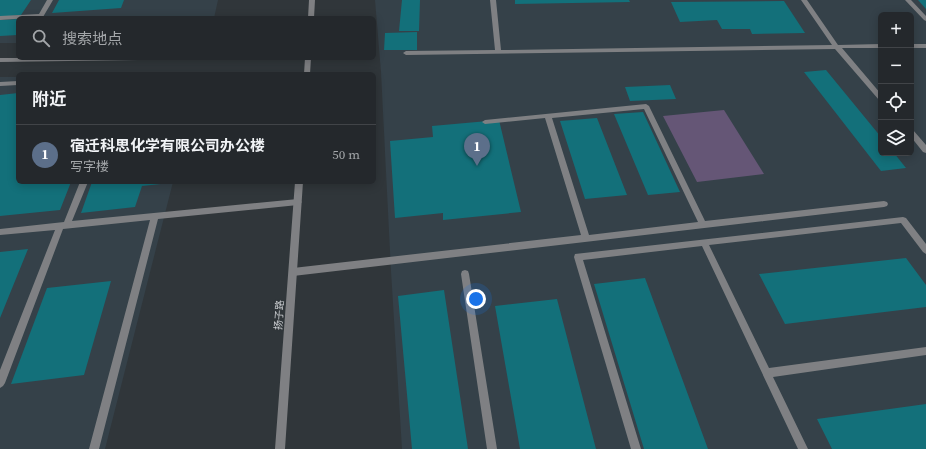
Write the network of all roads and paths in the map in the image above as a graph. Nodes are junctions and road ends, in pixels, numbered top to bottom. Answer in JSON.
{"nodes":[{"id":1,"x":50,"y":0,"type":"edge"},
{"id":2,"x":312,"y":0,"type":"edge"},
{"id":3,"x":493,"y":0,"type":"edge"},
{"id":4,"x":804,"y":0,"type":"edge"},
{"id":5,"x":908,"y":0,"type":"edge"},
{"id":6,"x":41,"y":16,"type":"edge"},
{"id":7,"x":311,"y":16,"type":"edge"},
{"id":8,"x":16,"y":17,"type":"edge"},
{"id":9,"x":0,"y":18,"type":"edge"},
{"id":10,"x":926,"y":20,"type":"edge"},
{"id":11,"x":878,"y":46,"type":"edge"},
{"id":12,"x":914,"y":46,"type":"edge"},
{"id":13,"x":926,"y":46,"type":"edge"},
{"id":14,"x":837,"y":47,"type":"junction"},
{"id":15,"x":498,"y":52,"type":"junction"},
{"id":16,"x":406,"y":53,"type":"dead end"},
{"id":17,"x":0,"y":60,"type":"edge"},
{"id":18,"x":16,"y":60,"type":"edge"},
{"id":19,"x":308,"y":60,"type":"edge"},
{"id":20,"x":307,"y":72,"type":"edge"},
{"id":21,"x":16,"y":83,"type":"edge"},
{"id":22,"x":0,"y":84,"type":"edge"},
{"id":23,"x":878,"y":95,"type":"edge"},
{"id":24,"x":548,"y":116,"type":"junction"},
{"id":25,"x":485,"y":122,"type":"dead end"},
{"id":26,"x":914,"y":136,"type":"edge"},
{"id":27,"x":926,"y":150,"type":"edge"},
{"id":28,"x":83,"y":184,"type":"edge"},
{"id":29,"x":299,"y":184,"type":"edge"},
{"id":30,"x":298,"y":202,"type":"junction"},
{"id":31,"x":884,"y":204,"type":"dead end"},
{"id":32,"x":155,"y":216,"type":"junction"},
{"id":33,"x":64,"y":225,"type":"junction"},
{"id":34,"x":703,"y":225,"type":"junction"},
{"id":35,"x":0,"y":232,"type":"edge"},
{"id":36,"x":586,"y":238,"type":"junction"},
{"id":37,"x":704,"y":243,"type":"junction"},
{"id":38,"x":926,"y":250,"type":"edge"},
{"id":39,"x":293,"y":272,"type":"junction"},
{"id":40,"x":465,"y":274,"type":"dead end"},
{"id":41,"x":926,"y":350,"type":"edge"},
{"id":42,"x":766,"y":373,"type":"junction"},
{"id":43,"x":0,"y":382,"type":"edge"},
{"id":44,"x":94,"y":449,"type":"edge"},
{"id":45,"x":280,"y":449,"type":"edge"},
{"id":46,"x":492,"y":449,"type":"edge"},
{"id":47,"x":636,"y":449,"type":"edge"},
{"id":48,"x":803,"y":449,"type":"edge"}],
"edges":[{"from":1,"to":6,"type":"street"},
{"from":2,"to":7,"type":"street"},
{"from":3,"to":15,"type":"street"},
{"from":4,"to":14,"type":"street"},
{"from":5,"to":10,"type":"street"},
{"from":8,"to":9,"type":"street"},
{"from":11,"to":14,"type":"street"},
{"from":12,"to":13,"type":"street"},
{"from":14,"to":15,"type":"street"},
{"from":14,"to":23,"type":"street"},
{"from":15,"to":16,"type":"street"},
{"from":17,"to":18,"type":"street"},
{"from":19,"to":20,"type":"street"},
{"from":21,"to":22,"type":"street"},
{"from":24,"to":25,"type":"street"},
{"from":24,"to":34,"type":"street"},
{"from":24,"to":36,"type":"street"},
{"from":26,"to":27,"type":"street"},
{"from":28,"to":33,"type":"street"},
{"from":29,"to":30,"type":"street","name":"扬子路"},
{"from":30,"to":32,"type":"street"},
{"from":30,"to":39,"type":"street","name":"扬子路"},
{"from":31,"to":34,"type":"street"},
{"from":32,"to":33,"type":"street"},
{"from":32,"to":44,"type":"street"},
{"from":33,"to":35,"type":"street"},
{"from":33,"to":43,"type":"street"},
{"from":34,"to":36,"type":"street"},
{"from":36,"to":39,"type":"street"},
{"from":37,"to":38,"type":"street"},
{"from":37,"to":42,"type":"street"},
{"from":37,"to":47,"type":"street"},
{"from":39,"to":45,"type":"street","name":"扬子路"},
{"from":40,"to":46,"type":"street"},
{"from":41,"to":42,"type":"street"},
{"from":42,"to":48,"type":"street"}]}
